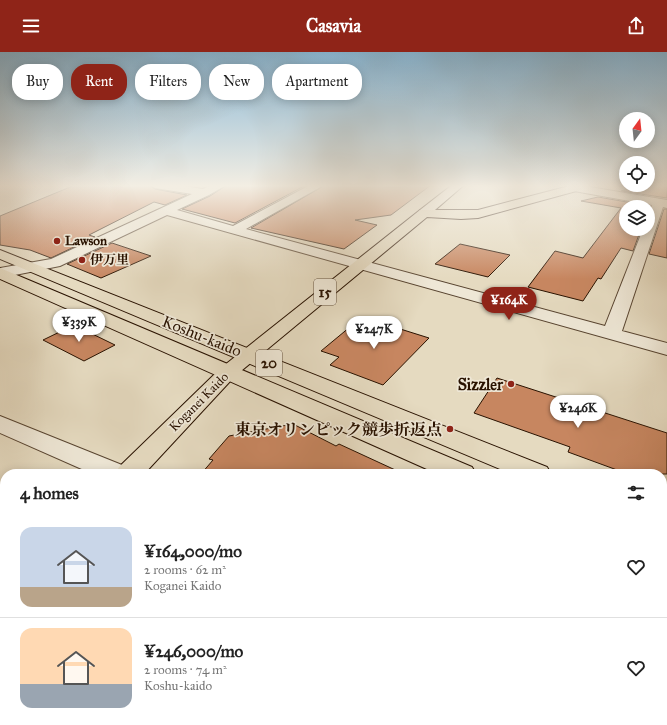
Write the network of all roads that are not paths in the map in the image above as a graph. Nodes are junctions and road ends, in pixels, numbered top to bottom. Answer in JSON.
{"nodes":[{"id":1,"x":154,"y":216,"type":"edge"},
{"id":2,"x":186,"y":216,"type":"edge"},
{"id":3,"x":260,"y":216,"type":"edge"},
{"id":4,"x":420,"y":216,"type":"edge"},
{"id":5,"x":658,"y":216,"type":"edge"},
{"id":6,"x":235,"y":230,"type":"junction"},
{"id":7,"x":0,"y":254,"type":"edge"},
{"id":8,"x":359,"y":264,"type":"junction"},
{"id":9,"x":33,"y":267,"type":"junction"},
{"id":10,"x":0,"y":273,"type":"edge"},
{"id":11,"x":612,"y":334,"type":"junction"},
{"id":12,"x":667,"y":348,"type":"edge"},
{"id":13,"x":248,"y":355,"type":"junction"},
{"id":14,"x":228,"y":372,"type":"junction"},
{"id":15,"x":0,"y":424,"type":"edge"},
{"id":16,"x":106,"y":469,"type":"edge"},
{"id":17,"x":133,"y":469,"type":"edge"},
{"id":18,"x":451,"y":469,"type":"edge"},
{"id":19,"x":526,"y":469,"type":"edge"}],
"edges":[{"from":1,"to":9,"type":"street"},
{"from":2,"to":6,"type":"street"},
{"from":3,"to":6,"type":"street"},
{"from":4,"to":8,"type":"main road","name":"Koganei Kaido","number":"15"},
{"from":5,"to":11,"type":"street"},
{"from":6,"to":8,"type":"street"},
{"from":7,"to":9,"type":"main road","name":"Koshu-kaido","number":"20"},
{"from":8,"to":11,"type":"street"},
{"from":8,"to":13,"type":"main road","name":"Koganei Kaido","number":"15"},
{"from":9,"to":10,"type":"street"},
{"from":9,"to":13,"type":"main road","name":"Koshu-kaido","number":"20"},
{"from":10,"to":14,"type":"main road","name":"Koshu-kaido","number":"20"},
{"from":11,"to":12,"type":"street"},
{"from":13,"to":14,"type":"main road","name":"Koganei Kaido","number":"15"},
{"from":13,"to":19,"type":"main road","name":"Koshu-kaido","number":"20"},
{"from":14,"to":17,"type":"main road","name":"Koganei Kaido","number":"15"},
{"from":14,"to":18,"type":"main road","name":"Koshu-kaido","number":"20"},
{"from":15,"to":16,"type":"street"}]}
